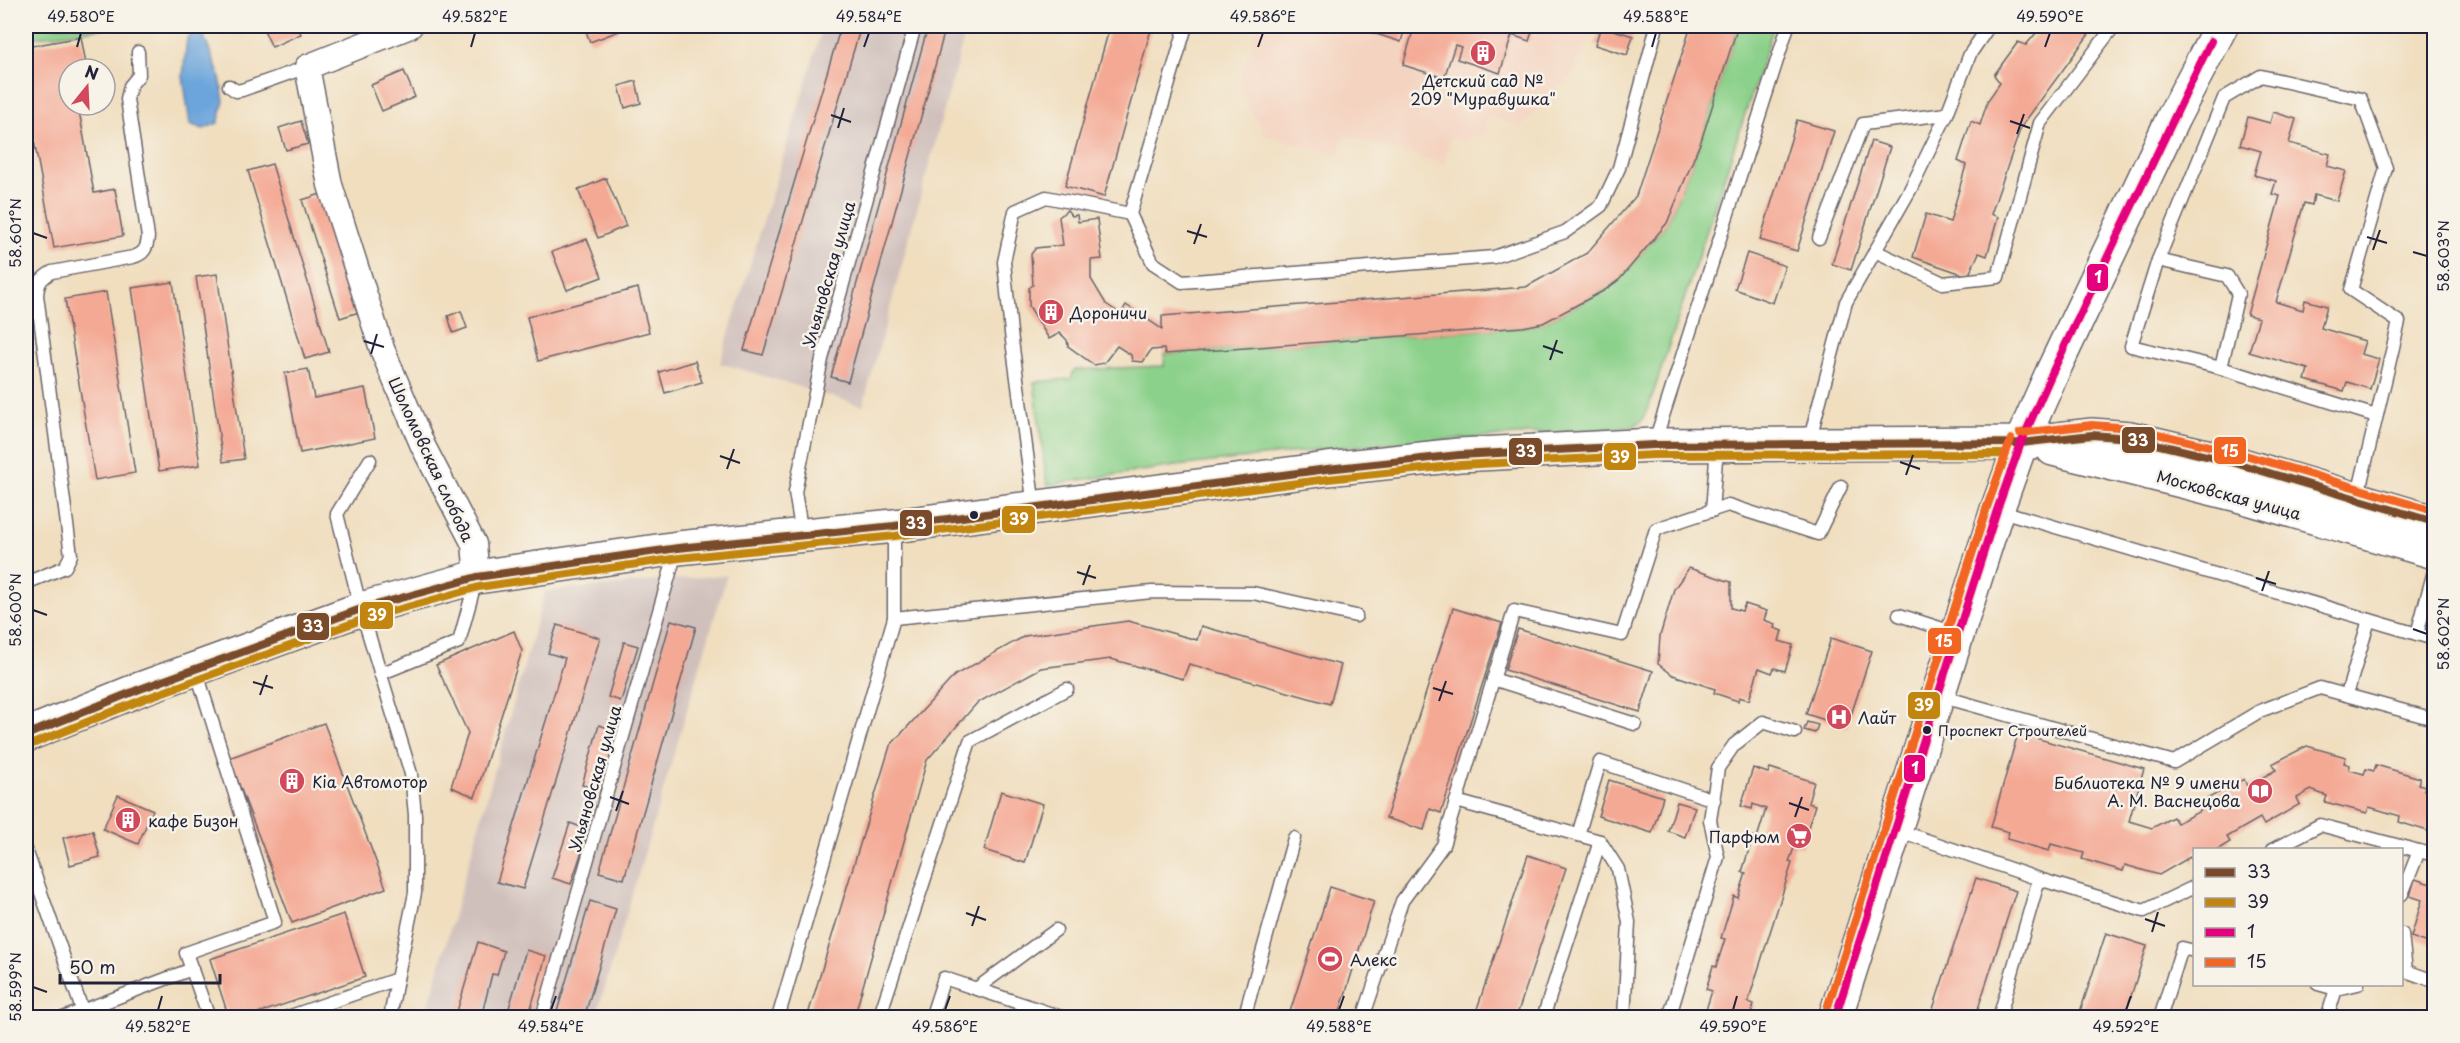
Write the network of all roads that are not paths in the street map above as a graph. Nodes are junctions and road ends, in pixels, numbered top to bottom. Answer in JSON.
{"nodes":[{"id":1,"x":410,"y":26,"type":"edge"},
{"id":2,"x":915,"y":26,"type":"edge"},
{"id":3,"x":1186,"y":26,"type":"edge"},
{"id":4,"x":1657,"y":26,"type":"edge"},
{"id":5,"x":1788,"y":26,"type":"edge"},
{"id":6,"x":1989,"y":26,"type":"edge"},
{"id":7,"x":2114,"y":26,"type":"edge"},
{"id":8,"x":2221,"y":26,"type":"edge"},
{"id":9,"x":138,"y":52,"type":"dead end"},
{"id":10,"x":307,"y":67,"type":"junction"},
{"id":11,"x":229,"y":86,"type":"dead end"},
{"id":12,"x":1947,"y":114,"type":"junction"},
{"id":13,"x":1130,"y":214,"type":"junction"},
{"id":14,"x":1819,"y":238,"type":"dead end"},
{"id":15,"x":1875,"y":251,"type":"junction"},
{"id":16,"x":2158,"y":260,"type":"junction"},
{"id":17,"x":2221,"y":368,"type":"junction"},
{"id":18,"x":2376,"y":416,"type":"junction"},
{"id":19,"x":1808,"y":443,"type":"junction"},
{"id":20,"x":2021,"y":443,"type":"junction"},
{"id":21,"x":1654,"y":445,"type":"junction"},
{"id":22,"x":1717,"y":445,"type":"junction"},
{"id":23,"x":370,"y":460,"type":"dead end"},
{"id":24,"x":1841,"y":486,"type":"dead end"},
{"id":25,"x":2357,"y":499,"type":"junction"},
{"id":26,"x":1035,"y":508,"type":"junction"},
{"id":27,"x":1997,"y":510,"type":"junction"},
{"id":28,"x":1712,"y":512,"type":"junction"},
{"id":29,"x":2434,"y":522,"type":"edge"},
{"id":30,"x":894,"y":526,"type":"junction"},
{"id":31,"x":802,"y":535,"type":"junction"},
{"id":32,"x":678,"y":548,"type":"junction"},
{"id":33,"x":2434,"y":552,"type":"edge"},
{"id":34,"x":2434,"y":571,"type":"edge"},
{"id":35,"x":477,"y":577,"type":"junction"},
{"id":36,"x":26,"y":583,"type":"edge"},
{"id":37,"x":361,"y":609,"type":"junction"},
{"id":38,"x":1899,"y":615,"type":"dead end"},
{"id":39,"x":1356,"y":616,"type":"dead end"},
{"id":40,"x":894,"y":618,"type":"junction"},
{"id":41,"x":2369,"y":620,"type":"junction"},
{"id":42,"x":1958,"y":634,"type":"junction"},
{"id":43,"x":2418,"y":634,"type":"junction"},
{"id":44,"x":2434,"y":639,"type":"edge"},
{"id":45,"x":196,"y":669,"type":"junction"},
{"id":46,"x":380,"y":674,"type":"junction"},
{"id":47,"x":1493,"y":679,"type":"junction"},
{"id":48,"x":1067,"y":689,"type":"dead end"},
{"id":49,"x":2348,"y":694,"type":"junction"},
{"id":50,"x":1938,"y":695,"type":"junction"},
{"id":51,"x":2434,"y":719,"type":"edge"},
{"id":52,"x":1635,"y":724,"type":"dead end"},
{"id":53,"x":1796,"y":732,"type":"dead end"},
{"id":54,"x":26,"y":735,"type":"edge"},
{"id":55,"x":1714,"y":800,"type":"junction"},
{"id":56,"x":1456,"y":801,"type":"junction"},
{"id":57,"x":1895,"y":830,"type":"junction"},
{"id":58,"x":1578,"y":835,"type":"junction"},
{"id":59,"x":1294,"y":838,"type":"dead end"},
{"id":60,"x":1600,"y":841,"type":"junction"},
{"id":61,"x":2274,"y":848,"type":"edge"},
{"id":62,"x":26,"y":850,"type":"edge"},
{"id":63,"x":2419,"y":851,"type":"junction"},
{"id":64,"x":2434,"y":855,"type":"edge"},
{"id":65,"x":2040,"y":879,"type":"junction"},
{"id":66,"x":2193,"y":887,"type":"edge"},
{"id":67,"x":2403,"y":891,"type":"edge"},
{"id":68,"x":1056,"y":930,"type":"dead end"},
{"id":69,"x":2193,"y":951,"type":"edge"},
{"id":70,"x":2403,"y":953,"type":"edge"},
{"id":71,"x":192,"y":969,"type":"junction"},
{"id":72,"x":2404,"y":972,"type":"edge"},
{"id":73,"x":397,"y":979,"type":"junction"},
{"id":74,"x":2434,"y":981,"type":"edge"},
{"id":75,"x":2325,"y":986,"type":"edge"},
{"id":76,"x":2349,"y":986,"type":"edge"},
{"id":77,"x":976,"y":989,"type":"junction"},
{"id":78,"x":2336,"y":989,"type":"junction"},
{"id":79,"x":83,"y":1014,"type":"edge"},
{"id":80,"x":63,"y":1017,"type":"edge"},
{"id":81,"x":210,"y":1017,"type":"edge"},
{"id":82,"x":285,"y":1017,"type":"edge"},
{"id":83,"x":390,"y":1017,"type":"edge"},
{"id":84,"x":542,"y":1017,"type":"edge"},
{"id":85,"x":778,"y":1017,"type":"edge"},
{"id":86,"x":879,"y":1017,"type":"edge"},
{"id":87,"x":931,"y":1017,"type":"edge"},
{"id":88,"x":1064,"y":1017,"type":"edge"},
{"id":89,"x":1244,"y":1017,"type":"edge"},
{"id":90,"x":1363,"y":1017,"type":"edge"},
{"id":91,"x":1544,"y":1017,"type":"edge"},
{"id":92,"x":1624,"y":1017,"type":"edge"},
{"id":93,"x":1669,"y":1017,"type":"edge"},
{"id":94,"x":1835,"y":1017,"type":"edge"},
{"id":95,"x":1999,"y":1017,"type":"edge"},
{"id":96,"x":2160,"y":1017,"type":"edge"},
{"id":97,"x":2326,"y":1017,"type":"edge"}],
"edges":[{"from":1,"to":10,"type":"street"},
{"from":2,"to":31,"type":"lane","name":"Ульяновская улица"},
{"from":3,"to":13,"type":"lane"},
{"from":4,"to":13,"type":"lane"},
{"from":5,"to":21,"type":"lane"},
{"from":6,"to":12,"type":"lane"},
{"from":7,"to":15,"type":"lane"},
{"from":8,"to":20,"type":"main road"},
{"from":9,"to":36,"type":"lane"},
{"from":10,"to":11,"type":"lane"},
{"from":10,"to":35,"type":"street","name":"Шоломовская слобода"},
{"from":12,"to":14,"type":"lane"},
{"from":12,"to":15,"type":"lane"},
{"from":13,"to":26,"type":"lane"},
{"from":15,"to":19,"type":"lane"},
{"from":16,"to":17,"type":"lane"},
{"from":16,"to":17,"type":"lane"},
{"from":16,"to":18,"type":"lane"},
{"from":17,"to":18,"type":"lane"},
{"from":18,"to":25,"type":"lane"},
{"from":19,"to":20,"type":"main road","name":"Московская улица"},
{"from":19,"to":22,"type":"main road","name":"Московская улица"},
{"from":20,"to":25,"type":"main road","name":"Московская улица"},
{"from":20,"to":27,"type":"main road"},
{"from":20,"to":33,"type":"main road","name":"Московская улица"},
{"from":21,"to":22,"type":"main road","name":"Московская улица"},
{"from":21,"to":26,"type":"main road","name":"Московская улица"},
{"from":22,"to":28,"type":"lane"},
{"from":23,"to":37,"type":"lane"},
{"from":24,"to":28,"type":"lane"},
{"from":25,"to":29,"type":"main road","name":"Московская улица"},
{"from":26,"to":30,"type":"main road","name":"Московская улица"},
{"from":27,"to":41,"type":"lane"},
{"from":27,"to":42,"type":"main road"},
{"from":28,"to":47,"type":"lane"},
{"from":30,"to":31,"type":"main road","name":"Московская улица"},
{"from":30,"to":40,"type":"lane"},
{"from":31,"to":32,"type":"main road","name":"Московская улица"},
{"from":32,"to":35,"type":"main road","name":"Московская улица"},
{"from":32,"to":84,"type":"lane","name":"Ульяновская улица"},
{"from":34,"to":43,"type":"lane"},
{"from":35,"to":37,"type":"main road","name":"Московская улица"},
{"from":35,"to":46,"type":"lane"},
{"from":37,"to":45,"type":"main road","name":"Московская улица"},
{"from":37,"to":46,"type":"lane"},
{"from":38,"to":42,"type":"lane"},
{"from":39,"to":40,"type":"lane"},
{"from":40,"to":85,"type":"lane"},
{"from":41,"to":43,"type":"lane"},
{"from":41,"to":49,"type":"lane"},
{"from":42,"to":50,"type":"main road"},
{"from":43,"to":44,"type":"lane"},
{"from":45,"to":54,"type":"main road","name":"Московская улица"},
{"from":45,"to":71,"type":"lane"},
{"from":46,"to":73,"type":"lane"},
{"from":47,"to":52,"type":"lane"},
{"from":47,"to":56,"type":"lane"},
{"from":48,"to":86,"type":"lane"},
{"from":49,"to":50,"type":"lane"},
{"from":49,"to":51,"type":"lane"},
{"from":50,"to":57,"type":"main road"},
{"from":53,"to":55,"type":"lane"},
{"from":55,"to":58,"type":"lane"},
{"from":55,"to":93,"type":"lane"},
{"from":56,"to":58,"type":"lane"},
{"from":56,"to":90,"type":"lane"},
{"from":57,"to":65,"type":"lane"},
{"from":57,"to":94,"type":"main road"},
{"from":58,"to":60,"type":"lane"},
{"from":59,"to":89,"type":"lane"},
{"from":60,"to":91,"type":"lane"},
{"from":60,"to":92,"type":"lane"},
{"from":61,"to":63,"type":"lane"},
{"from":62,"to":79,"type":"lane"},
{"from":63,"to":64,"type":"lane"},
{"from":63,"to":67,"type":"lane"},
{"from":65,"to":66,"type":"lane"},
{"from":65,"to":95,"type":"lane"},
{"from":68,"to":77,"type":"lane"},
{"from":69,"to":96,"type":"lane"},
{"from":70,"to":72,"type":"lane"},
{"from":71,"to":79,"type":"lane"},
{"from":71,"to":81,"type":"lane"},
{"from":72,"to":74,"type":"lane"},
{"from":73,"to":82,"type":"lane"},
{"from":73,"to":83,"type":"lane"},
{"from":75,"to":78,"type":"lane"},
{"from":76,"to":78,"type":"lane"},
{"from":77,"to":87,"type":"lane"},
{"from":77,"to":88,"type":"lane"},
{"from":78,"to":97,"type":"lane"},
{"from":79,"to":80,"type":"lane"}]}
